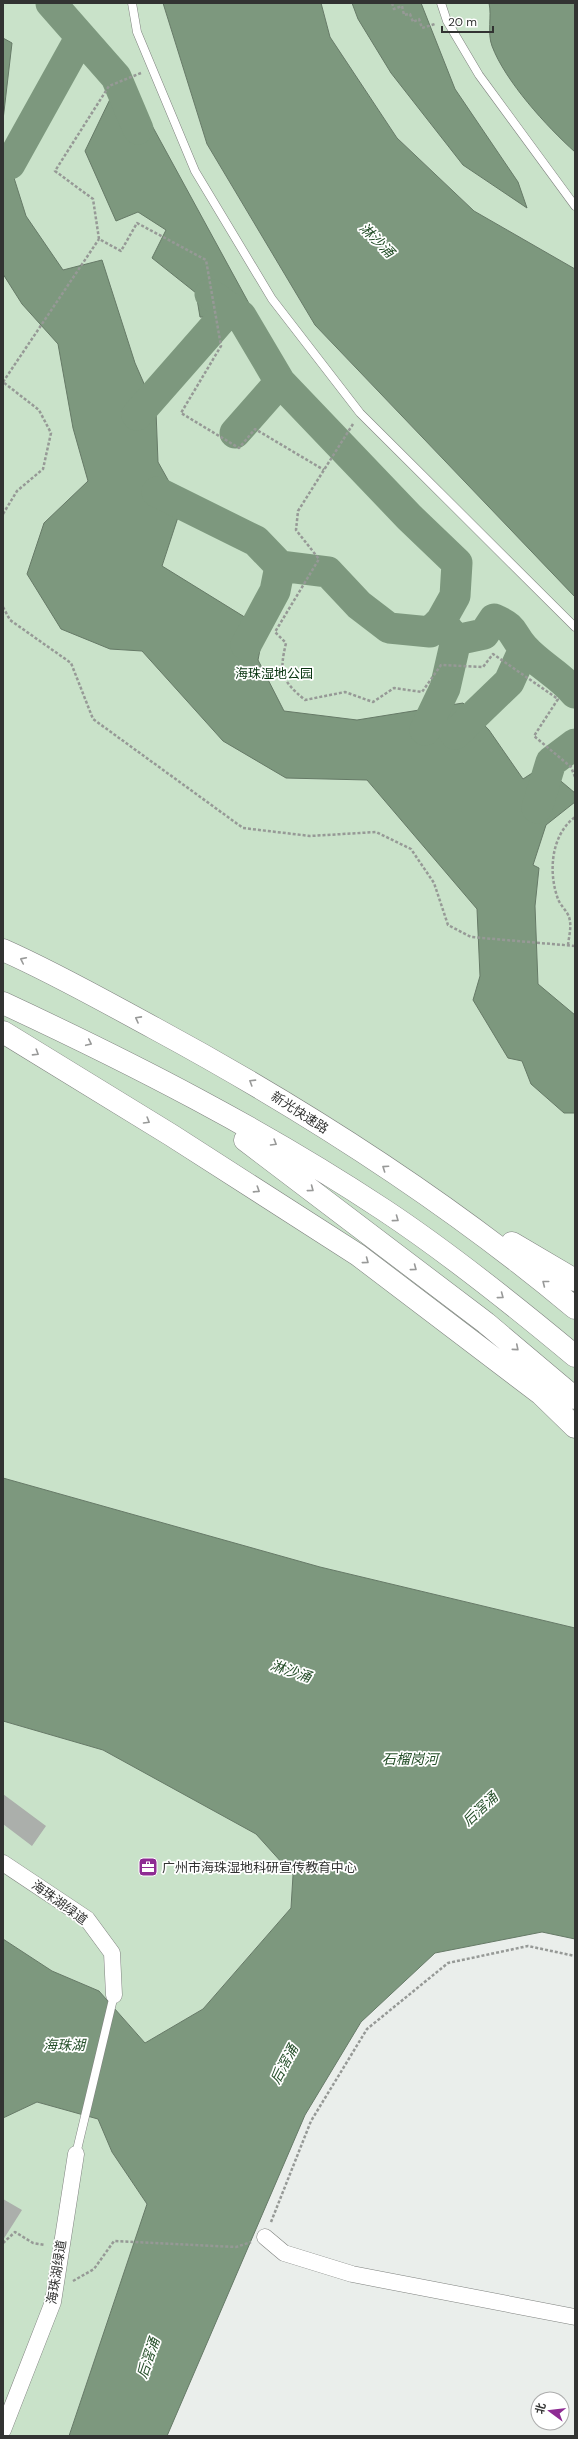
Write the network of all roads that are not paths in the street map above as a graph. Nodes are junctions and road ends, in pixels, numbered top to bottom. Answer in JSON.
{"nodes":[{"id":1,"x":132,"y":3,"type":"edge"},
{"id":2,"x":441,"y":3,"type":"edge"},
{"id":3,"x":575,"y":206,"type":"edge"},
{"id":4,"x":575,"y":627,"type":"edge"},
{"id":5,"x":3,"y":950,"type":"edge"},
{"id":6,"x":3,"y":1003,"type":"edge"},
{"id":7,"x":3,"y":1032,"type":"edge"},
{"id":8,"x":179,"y":1090,"type":"junction"},
{"id":9,"x":417,"y":1189,"type":"junction"},
{"id":10,"x":575,"y":1267,"type":"edge"},
{"id":11,"x":575,"y":1280,"type":"edge"},
{"id":12,"x":575,"y":1308,"type":"edge"},
{"id":13,"x":575,"y":1356,"type":"edge"},
{"id":14,"x":575,"y":1398,"type":"edge"},
{"id":15,"x":575,"y":1427,"type":"edge"},
{"id":16,"x":3,"y":1863,"type":"edge"},
{"id":17,"x":114,"y":1995,"type":"joint"},
{"id":18,"x":76,"y":2154,"type":"joint"},
{"id":19,"x":265,"y":2236,"type":"road end"},
{"id":20,"x":575,"y":2317,"type":"edge"},
{"id":21,"x":3,"y":2430,"type":"edge"}],
"edges":[{"from":1,"to":4,"type":"lane"},
{"from":2,"to":3,"type":"lane"},
{"from":9,"to":5,"type":"highway","name":"新光快速路","one_way":true},
{"from":6,"to":8,"type":"highway","one_way":true},
{"from":7,"to":15,"type":"highway","one_way":true},
{"from":8,"to":13,"type":"highway","one_way":true},
{"from":8,"to":14,"type":"highway","one_way":true},
{"from":9,"to":10,"type":"highway"},
{"from":9,"to":11,"type":"highway"},
{"from":12,"to":9,"type":"highway","name":"新光快速路","one_way":true},
{"from":16,"to":17,"type":"street","name":"海珠湖绿道"},
{"from":17,"to":18,"type":"lane"},
{"from":18,"to":21,"type":"street","name":"海珠湖绿道"},
{"from":19,"to":20,"type":"street"}]}
